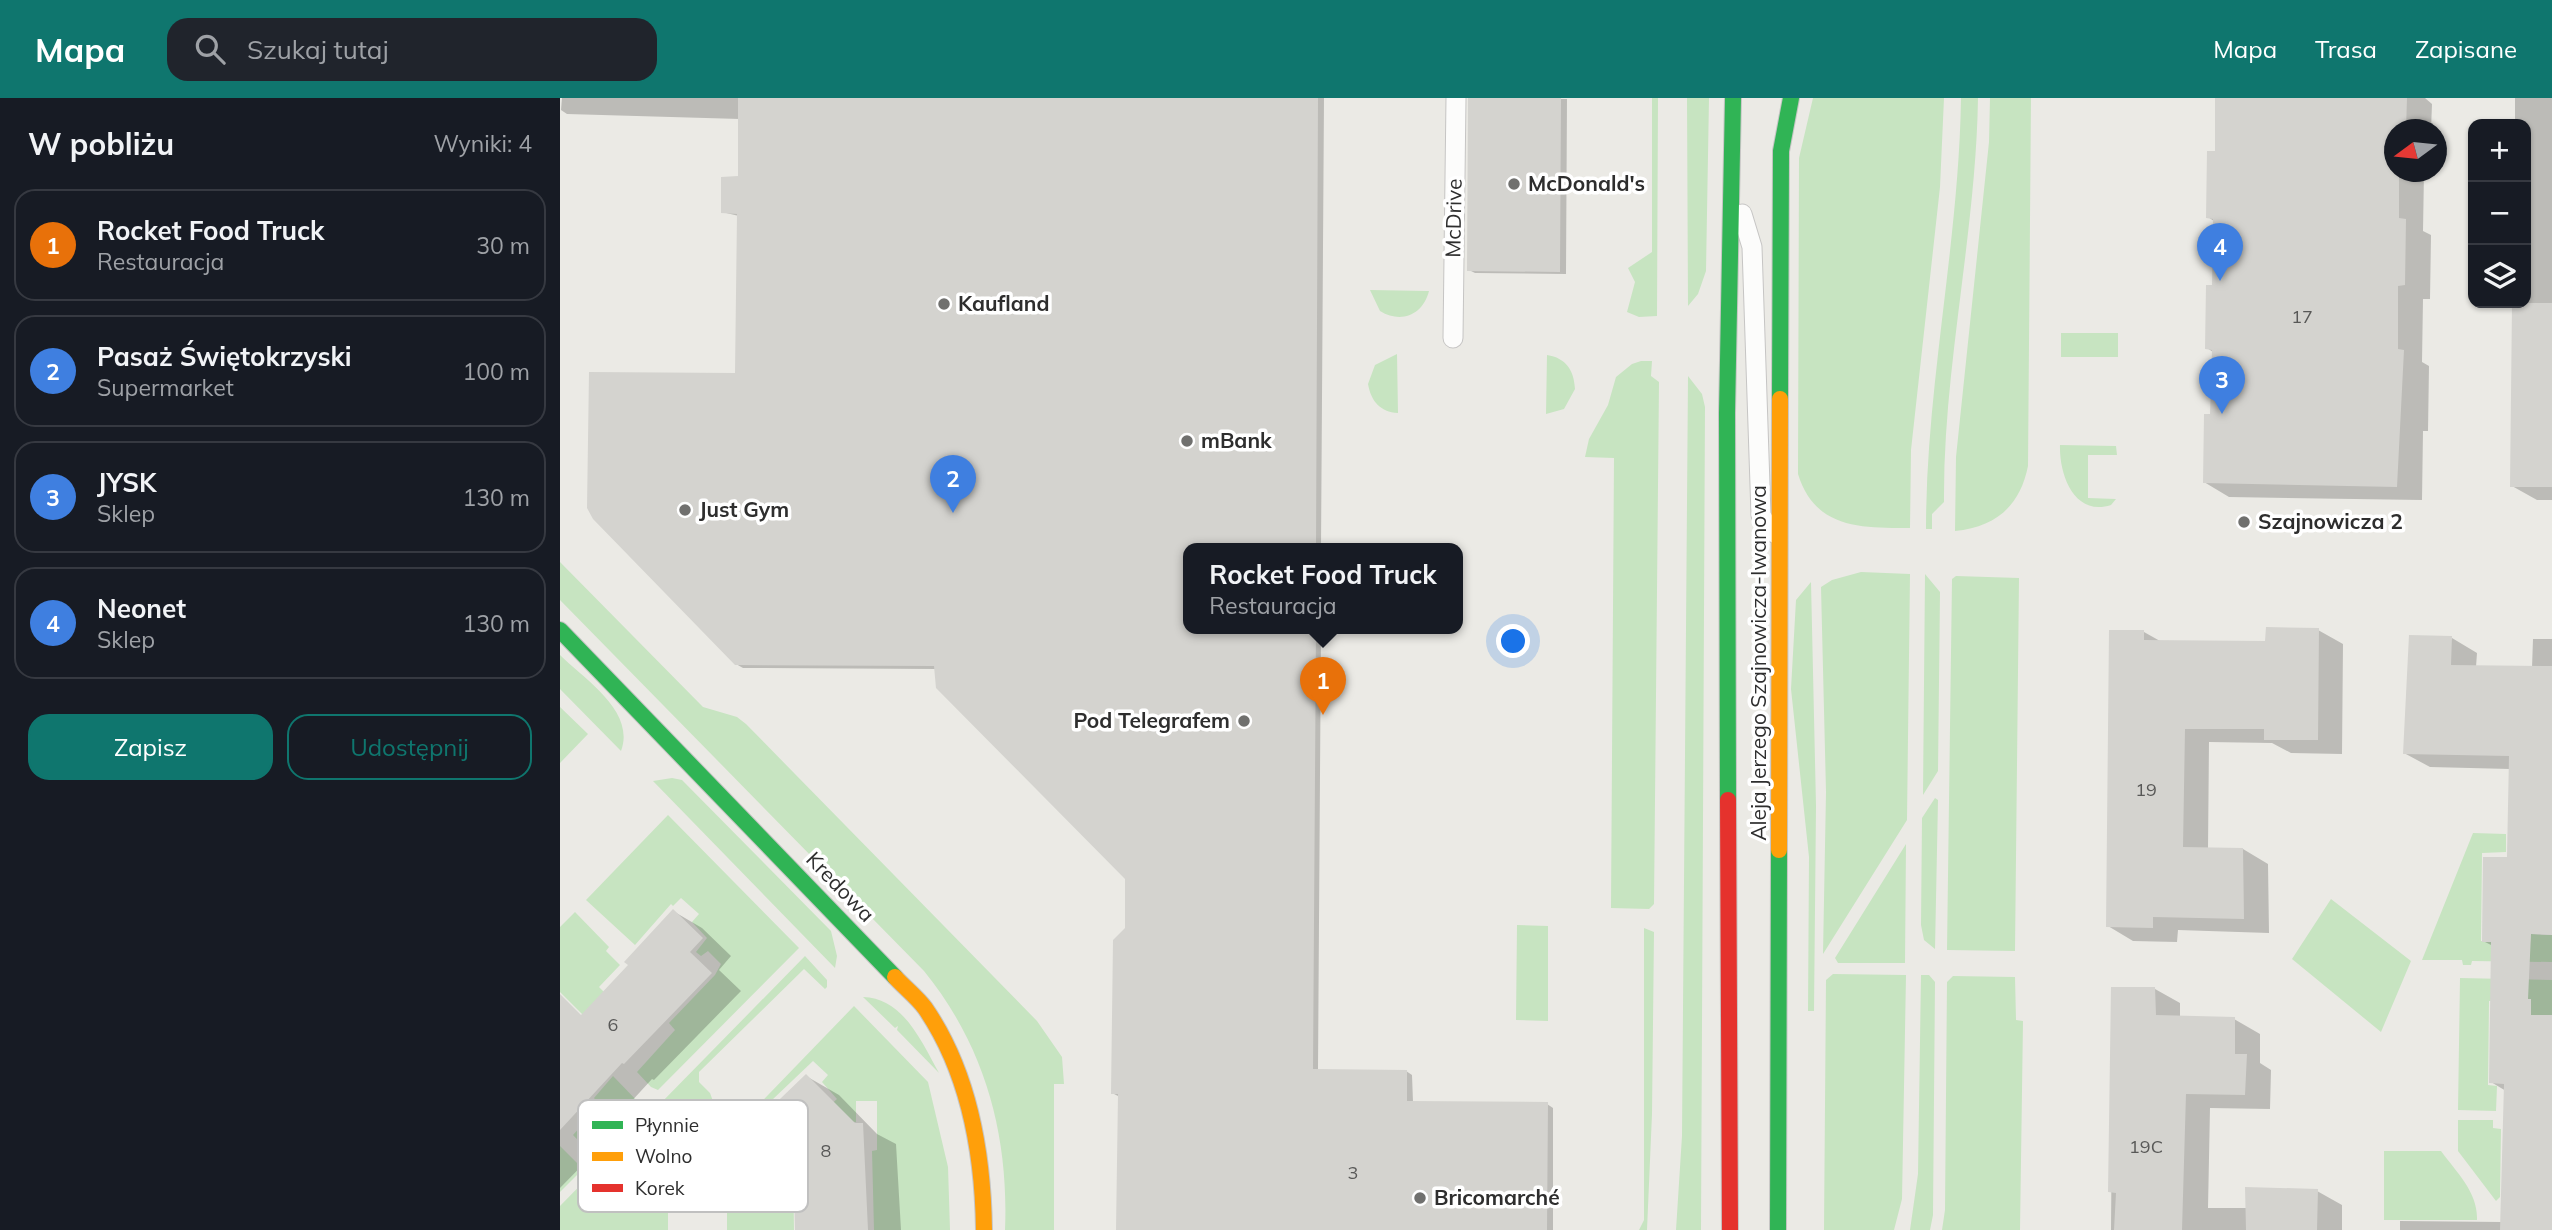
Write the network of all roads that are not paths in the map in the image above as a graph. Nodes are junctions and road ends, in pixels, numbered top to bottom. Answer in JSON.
{"nodes":[{"id":1,"x":1456,"y":98,"type":"edge"},
{"id":2,"x":1733,"y":98,"type":"edge"},
{"id":3,"x":1791,"y":98,"type":"edge"},
{"id":4,"x":1730,"y":173,"type":"junction"},
{"id":5,"x":1453,"y":338,"type":"dead end"},
{"id":6,"x":1780,"y":537,"type":"junction"},
{"id":7,"x":560,"y":630,"type":"edge"},
{"id":8,"x":984,"y":1230,"type":"edge"},
{"id":9,"x":1730,"y":1230,"type":"edge"},
{"id":10,"x":1778,"y":1230,"type":"edge"}],
"edges":[{"from":1,"to":5,"type":"lane","name":"McDrive"},
{"from":2,"to":4,"type":"main road","name":"Aleja Jerzego Szajnowicza-Iwanowa"},
{"from":3,"to":6,"type":"main road","name":"Aleja Jerzego Szajnowicza-Iwanowa"},
{"from":4,"to":6,"type":"lane"},
{"from":4,"to":9,"type":"main road","name":"Aleja Jerzego Szajnowicza-Iwanowa"},
{"from":6,"to":10,"type":"main road","name":"Aleja Jerzego Szajnowicza-Iwanowa"},
{"from":7,"to":8,"type":"main road","name":"Kredowa"}]}
